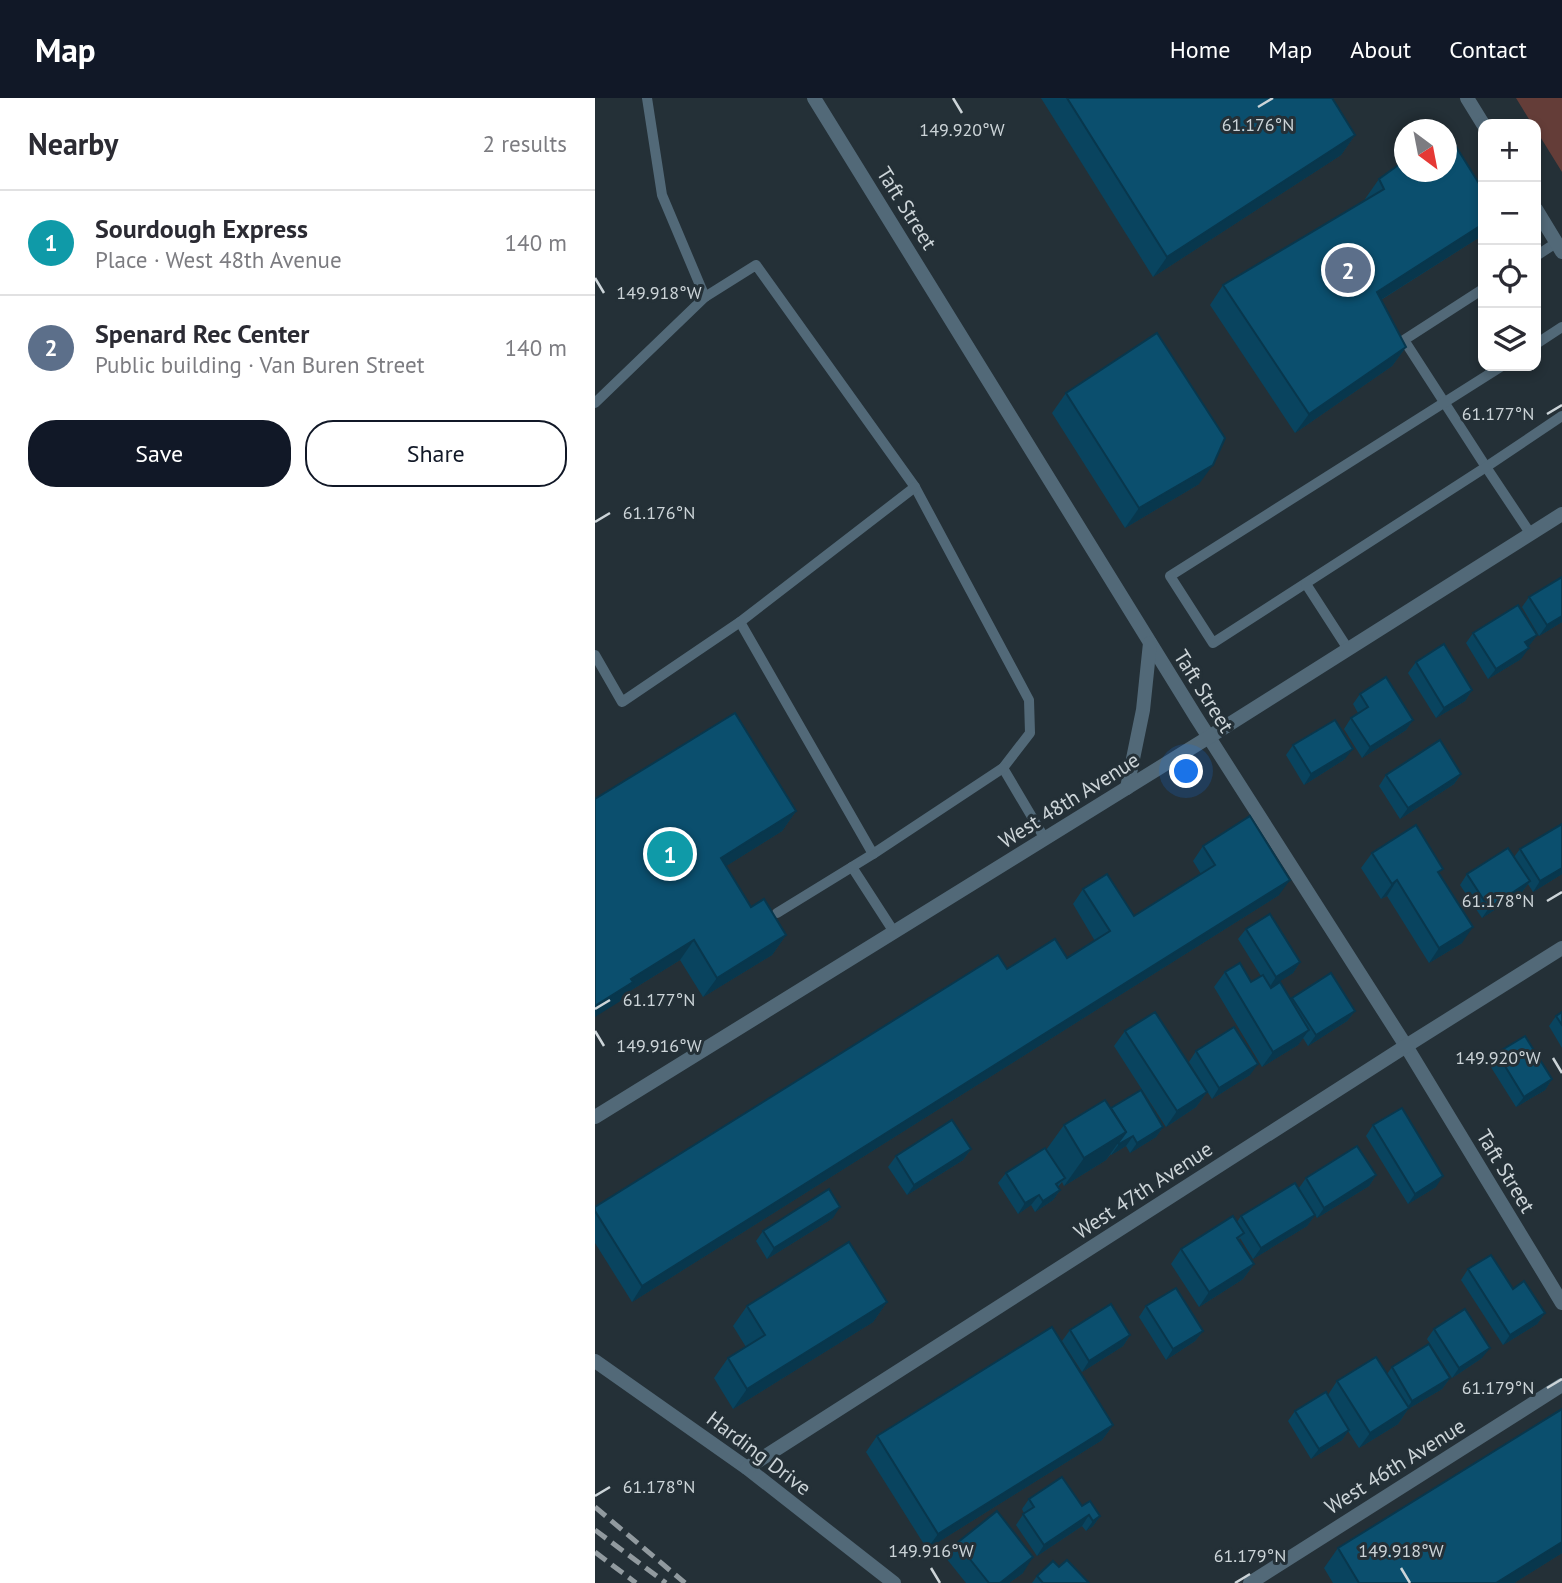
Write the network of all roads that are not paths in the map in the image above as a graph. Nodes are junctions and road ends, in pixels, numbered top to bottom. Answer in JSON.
{"nodes":[{"id":1,"x":647,"y":98,"type":"edge"},
{"id":2,"x":814,"y":98,"type":"edge"},
{"id":3,"x":1467,"y":98,"type":"edge"},
{"id":4,"x":1480,"y":119,"type":"edge"},
{"id":5,"x":1541,"y":217,"type":"edge"},
{"id":6,"x":1559,"y":247,"type":"edge"},
{"id":7,"x":1541,"y":254,"type":"edge"},
{"id":8,"x":1478,"y":292,"type":"edge"},
{"id":9,"x":705,"y":297,"type":"junction"},
{"id":10,"x":1562,"y":327,"type":"edge"},
{"id":11,"x":1541,"y":341,"type":"edge"},
{"id":12,"x":1493,"y":371,"type":"edge"},
{"id":13,"x":1444,"y":402,"type":"junction"},
{"id":14,"x":595,"y":403,"type":"edge"},
{"id":15,"x":1562,"y":416,"type":"edge"},
{"id":16,"x":1486,"y":467,"type":"junction"},
{"id":17,"x":915,"y":487,"type":"junction"},
{"id":18,"x":1562,"y":514,"type":"edge"},
{"id":19,"x":1530,"y":533,"type":"junction"},
{"id":20,"x":1306,"y":584,"type":"junction"},
{"id":21,"x":740,"y":622,"type":"junction"},
{"id":22,"x":1150,"y":643,"type":"junction"},
{"id":23,"x":1348,"y":649,"type":"junction"},
{"id":24,"x":595,"y":655,"type":"edge"},
{"id":25,"x":1209,"y":737,"type":"junction"},
{"id":26,"x":1003,"y":768,"type":"junction"},
{"id":27,"x":1127,"y":788,"type":"junction"},
{"id":28,"x":1045,"y":839,"type":"junction"},
{"id":29,"x":873,"y":854,"type":"junction"},
{"id":30,"x":852,"y":867,"type":"junction"},
{"id":31,"x":777,"y":913,"type":"dead end"},
{"id":32,"x":894,"y":932,"type":"junction"},
{"id":33,"x":1562,"y":948,"type":"edge"},
{"id":34,"x":1406,"y":1046,"type":"junction"},
{"id":35,"x":595,"y":1117,"type":"edge"},
{"id":36,"x":1562,"y":1303,"type":"edge"},
{"id":37,"x":595,"y":1361,"type":"edge"},
{"id":38,"x":1562,"y":1385,"type":"edge"},
{"id":39,"x":747,"y":1468,"type":"junction"},
{"id":40,"x":894,"y":1583,"type":"edge"},
{"id":41,"x":1250,"y":1583,"type":"edge"}],
"edges":[{"from":1,"to":9,"type":"lane"},
{"from":2,"to":22,"type":"street","name":"Taft Street"},
{"from":3,"to":4,"type":"street"},
{"from":5,"to":6,"type":"street"},
{"from":6,"to":7,"type":"lane"},
{"from":8,"to":13,"type":"lane"},
{"from":9,"to":14,"type":"lane"},
{"from":9,"to":17,"type":"lane"},
{"from":10,"to":11,"type":"lane"},
{"from":12,"to":13,"type":"lane"},
{"from":13,"to":16,"type":"lane"},
{"from":13,"to":20,"type":"lane"},
{"from":15,"to":16,"type":"lane"},
{"from":16,"to":19,"type":"lane"},
{"from":16,"to":20,"type":"lane"},
{"from":17,"to":21,"type":"lane"},
{"from":17,"to":26,"type":"lane"},
{"from":18,"to":19,"type":"street","name":"West 48th Avenue"},
{"from":19,"to":23,"type":"street","name":"West 48th Avenue"},
{"from":20,"to":23,"type":"lane"},
{"from":21,"to":24,"type":"lane"},
{"from":21,"to":29,"type":"lane"},
{"from":22,"to":25,"type":"street","name":"Taft Street"},
{"from":22,"to":27,"type":"street"},
{"from":23,"to":25,"type":"street","name":"West 48th Avenue"},
{"from":25,"to":27,"type":"street","name":"West 48th Avenue"},
{"from":25,"to":34,"type":"street","name":"Taft Street"},
{"from":26,"to":28,"type":"lane"},
{"from":26,"to":29,"type":"lane"},
{"from":27,"to":28,"type":"street","name":"West 48th Avenue"},
{"from":28,"to":32,"type":"street","name":"West 48th Avenue"},
{"from":29,"to":30,"type":"lane"},
{"from":30,"to":31,"type":"lane"},
{"from":30,"to":32,"type":"lane"},
{"from":32,"to":35,"type":"street","name":"West 48th Avenue"},
{"from":33,"to":34,"type":"street","name":"West 47th Avenue"},
{"from":34,"to":36,"type":"street","name":"Taft Street"},
{"from":34,"to":39,"type":"street","name":"West 47th Avenue"},
{"from":37,"to":39,"type":"street","name":"Harding Drive"},
{"from":38,"to":41,"type":"street","name":"West 46th Avenue"},
{"from":39,"to":40,"type":"street","name":"Harding Drive"}]}
